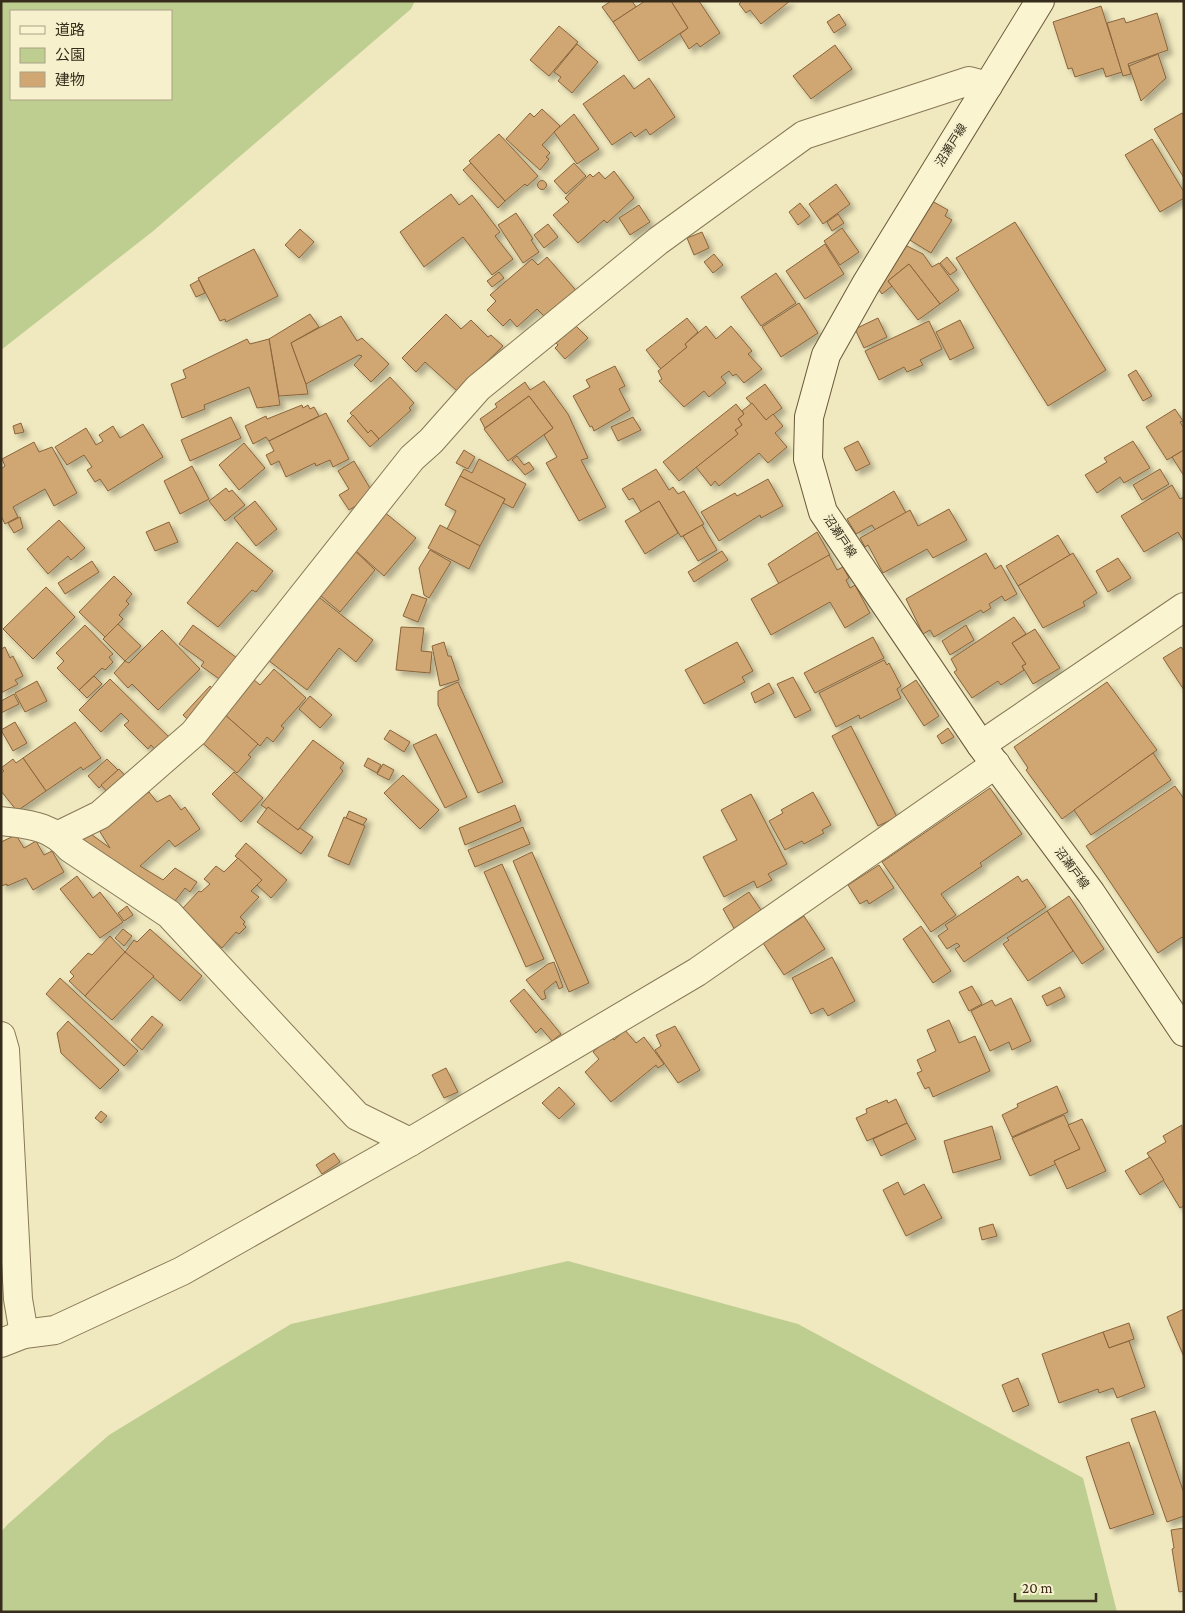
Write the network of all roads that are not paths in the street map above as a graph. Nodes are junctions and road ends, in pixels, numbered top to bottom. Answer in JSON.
{"nodes":[{"id":1,"x":1040,"y":1,"type":"edge"},
{"id":2,"x":988,"y":86,"type":"junction"},
{"id":3,"x":1184,"y":607,"type":"edge"},
{"id":4,"x":988,"y":755,"type":"junction"},
{"id":5,"x":1,"y":821,"type":"edge"},
{"id":6,"x":59,"y":835,"type":"junction"},
{"id":7,"x":1184,"y":1032,"type":"edge"},
{"id":8,"x":1,"y":1036,"type":"edge"},
{"id":9,"x":410,"y":1142,"type":"junction"},
{"id":10,"x":13,"y":1339,"type":"edge"}],
"edges":[{"from":1,"to":2,"type":"street","name":"沼瀬戸線"},
{"from":2,"to":4,"type":"street","name":"沼瀬戸線"},
{"from":2,"to":6,"type":"street"},
{"from":3,"to":4,"type":"street"},
{"from":4,"to":7,"type":"street","name":"沼瀬戸線"},
{"from":4,"to":9,"type":"street"},
{"from":5,"to":6,"type":"street"},
{"from":6,"to":9,"type":"street"},
{"from":8,"to":10,"type":"street"},
{"from":9,"to":10,"type":"street"}]}
